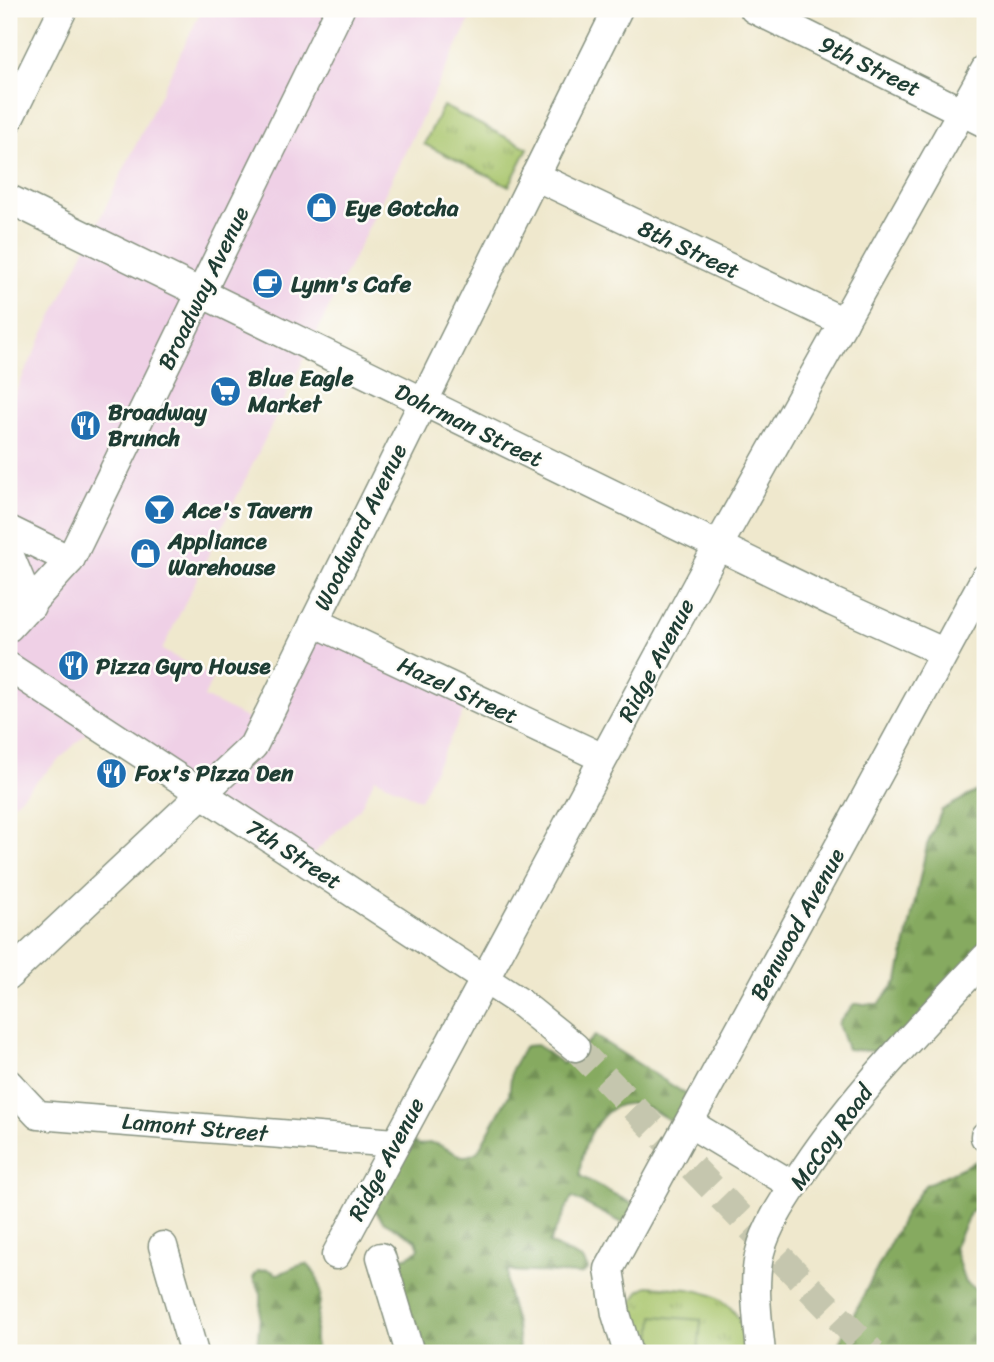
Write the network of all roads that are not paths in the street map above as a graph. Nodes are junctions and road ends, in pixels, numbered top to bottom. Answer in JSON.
{"nodes":[{"id":1,"x":63,"y":9,"type":"edge"},
{"id":2,"x":340,"y":9,"type":"edge"},
{"id":3,"x":618,"y":9,"type":"edge"},
{"id":4,"x":754,"y":9,"type":"edge"},
{"id":5,"x":985,"y":70,"type":"edge"},
{"id":6,"x":974,"y":117,"type":"edge"},
{"id":7,"x":9,"y":118,"type":"edge"},
{"id":8,"x":535,"y":176,"type":"junction"},
{"id":9,"x":9,"y":199,"type":"edge"},
{"id":10,"x":200,"y":294,"type":"junction"},
{"id":11,"x":844,"y":322,"type":"junction"},
{"id":12,"x":422,"y":402,"type":"junction"},
{"id":13,"x":9,"y":530,"type":"edge"},
{"id":14,"x":718,"y":546,"type":"junction"},
{"id":15,"x":9,"y":554,"type":"edge"},
{"id":16,"x":70,"y":560,"type":"junction"},
{"id":17,"x":985,"y":578,"type":"edge"},
{"id":18,"x":30,"y":606,"type":"junction"},
{"id":19,"x":314,"y":622,"type":"junction"},
{"id":20,"x":9,"y":627,"type":"edge"},
{"id":21,"x":932,"y":647,"type":"dead end"},
{"id":22,"x":9,"y":667,"type":"edge"},
{"id":23,"x":603,"y":758,"type":"junction"},
{"id":24,"x":201,"y":794,"type":"junction"},
{"id":25,"x":985,"y":958,"type":"edge"},
{"id":26,"x":9,"y":975,"type":"edge"},
{"id":27,"x":483,"y":979,"type":"junction"},
{"id":28,"x":575,"y":1047,"type":"tunnel mouth"},
{"id":29,"x":9,"y":1084,"type":"edge"},
{"id":30,"x":689,"y":1123,"type":"junction"},
{"id":31,"x":395,"y":1143,"type":"junction"},
{"id":32,"x":794,"y":1186,"type":"junction"},
{"id":33,"x":163,"y":1246,"type":"dead end"},
{"id":34,"x":336,"y":1255,"type":"dead end"},
{"id":35,"x":381,"y":1257,"type":"dead end"},
{"id":36,"x":194,"y":1353,"type":"edge"},
{"id":37,"x":410,"y":1353,"type":"edge"},
{"id":38,"x":628,"y":1353,"type":"edge"},
{"id":39,"x":761,"y":1353,"type":"edge"}],
"edges":[{"from":1,"to":7,"type":"street"},
{"from":2,"to":10,"type":"street","name":"Broadway Avenue"},
{"from":3,"to":8,"type":"street","name":"Woodward Avenue"},
{"from":4,"to":6,"type":"street","name":"9th Street"},
{"from":5,"to":6,"type":"street","name":"Ridge Avenue"},
{"from":6,"to":11,"type":"street","name":"Ridge Avenue"},
{"from":8,"to":11,"type":"street","name":"8th Street"},
{"from":8,"to":12,"type":"street","name":"Woodward Avenue"},
{"from":9,"to":10,"type":"street","name":"Dohrman Street"},
{"from":10,"to":12,"type":"street","name":"Dohrman Street"},
{"from":10,"to":16,"type":"street","name":"Broadway Avenue"},
{"from":11,"to":14,"type":"street","name":"Ridge Avenue"},
{"from":12,"to":14,"type":"street","name":"Dohrman Street"},
{"from":12,"to":19,"type":"street","name":"Woodward Avenue"},
{"from":13,"to":16,"type":"street"},
{"from":14,"to":21,"type":"street","name":"Dohrman Street"},
{"from":14,"to":23,"type":"street","name":"Ridge Avenue"},
{"from":15,"to":18,"type":"street"},
{"from":16,"to":18,"type":"street","name":"Broadway Avenue"},
{"from":17,"to":30,"type":"street","name":"Benwood Avenue"},
{"from":18,"to":20,"type":"street","name":"Broadway Avenue"},
{"from":19,"to":23,"type":"street","name":"Hazel Street"},
{"from":19,"to":24,"type":"street","name":"Woodward Avenue"},
{"from":22,"to":24,"type":"street","name":"7th Street"},
{"from":23,"to":27,"type":"street","name":"Ridge Avenue"},
{"from":24,"to":26,"type":"street","name":"Woodward Avenue"},
{"from":24,"to":27,"type":"street","name":"7th Street"},
{"from":25,"to":32,"type":"street","name":"McCoy Road"},
{"from":27,"to":28,"type":"street","name":"7th Street"},
{"from":27,"to":31,"type":"street","name":"Ridge Avenue"},
{"from":29,"to":31,"type":"street","name":"Lamont Street"},
{"from":30,"to":32,"type":"street"},
{"from":30,"to":38,"type":"street","name":"Benwood Avenue"},
{"from":31,"to":34,"type":"street","name":"Ridge Avenue"},
{"from":32,"to":39,"type":"street","name":"McCoy Road"},
{"from":33,"to":36,"type":"street"},
{"from":35,"to":37,"type":"street"}]}
